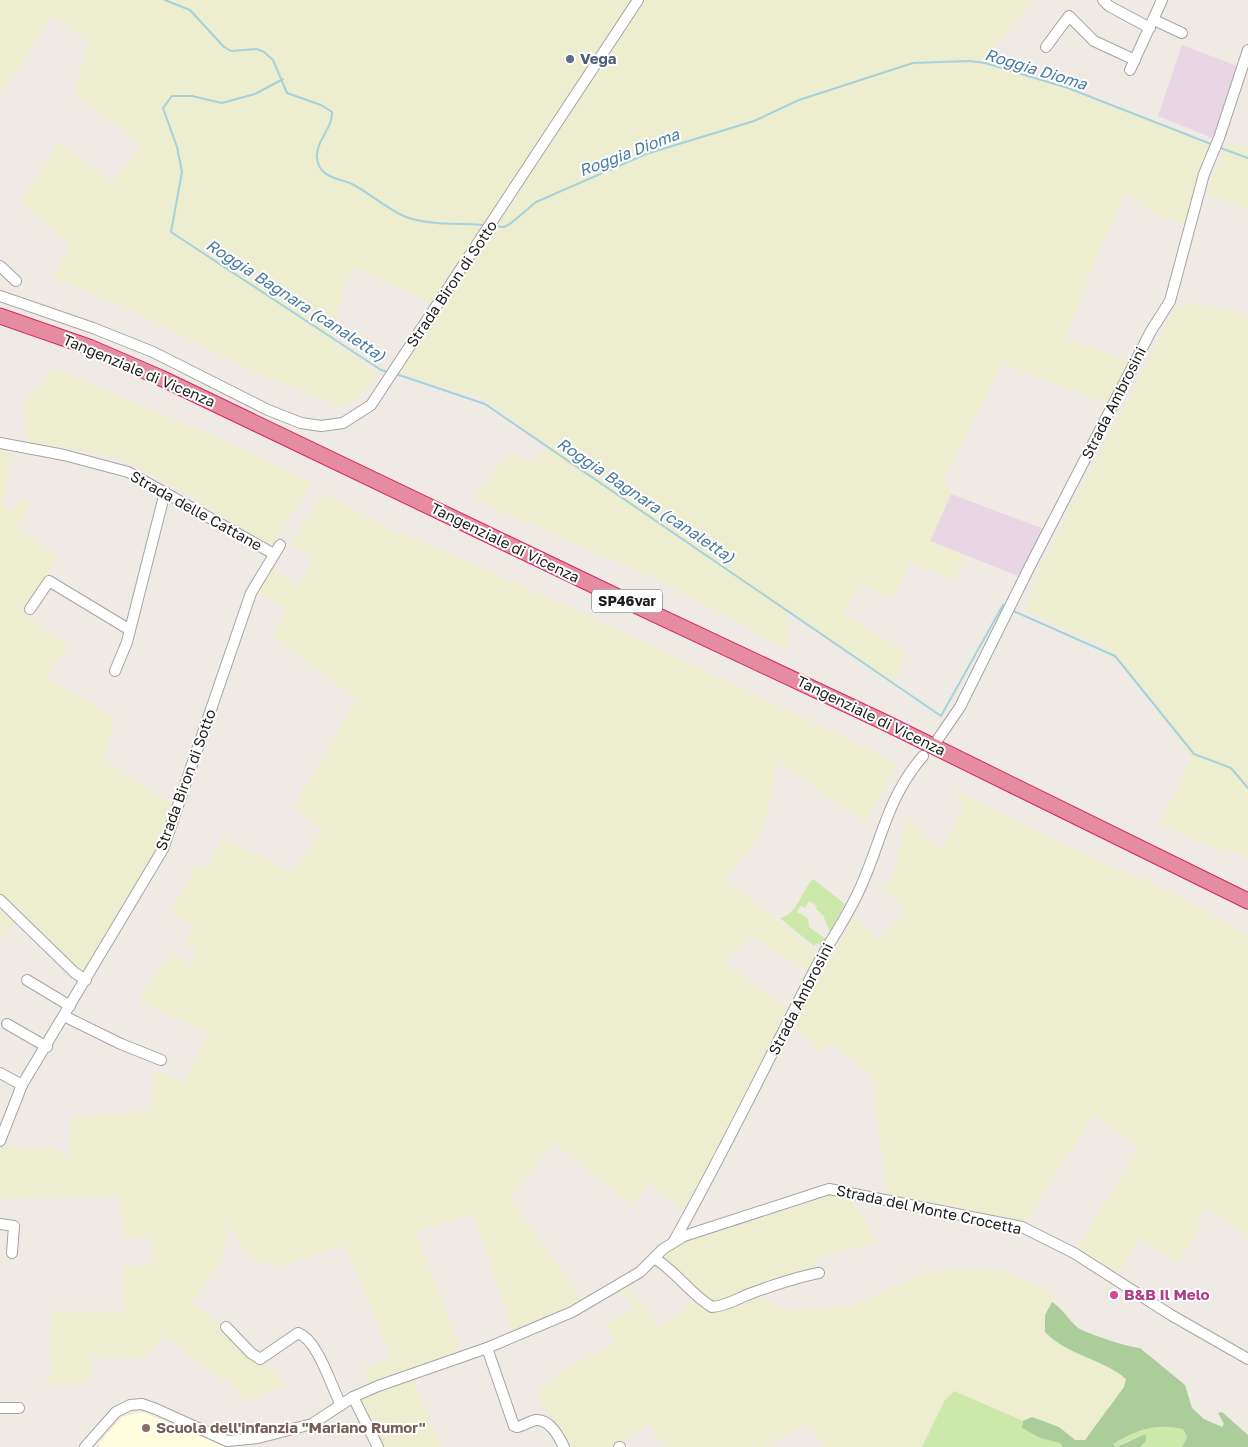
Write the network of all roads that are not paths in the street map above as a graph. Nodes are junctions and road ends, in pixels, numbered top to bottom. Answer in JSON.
{"nodes":[{"id":1,"x":638,"y":0,"type":"edge"},
{"id":2,"x":1103,"y":0,"type":"edge"},
{"id":3,"x":1162,"y":0,"type":"edge"},
{"id":4,"x":1152,"y":24,"type":"junction"},
{"id":5,"x":1182,"y":33,"type":"dead end"},
{"id":6,"x":1046,"y":47,"type":"dead end"},
{"id":7,"x":1248,"y":50,"type":"edge"},
{"id":8,"x":1135,"y":60,"type":"junction"},
{"id":9,"x":1130,"y":70,"type":"dead end"},
{"id":10,"x":0,"y":266,"type":"edge"},
{"id":11,"x":16,"y":281,"type":"dead end"},
{"id":12,"x":0,"y":296,"type":"edge"},
{"id":13,"x":0,"y":316,"type":"edge"},
{"id":14,"x":0,"y":443,"type":"edge"},
{"id":15,"x":165,"y":492,"type":"junction"},
{"id":16,"x":280,"y":544,"type":"dead end"},
{"id":17,"x":274,"y":554,"type":"junction"},
{"id":18,"x":30,"y":609,"type":"dead end"},
{"id":19,"x":130,"y":630,"type":"junction"},
{"id":20,"x":115,"y":671,"type":"dead end"},
{"id":21,"x":938,"y":739,"type":"dead end"},
{"id":22,"x":923,"y":756,"type":"dead end"},
{"id":23,"x":0,"y":900,"type":"edge"},
{"id":24,"x":1248,"y":901,"type":"edge"},
{"id":25,"x":27,"y":980,"type":"dead end"},
{"id":26,"x":86,"y":980,"type":"junction"},
{"id":27,"x":70,"y":1006,"type":"junction"},
{"id":28,"x":64,"y":1016,"type":"junction"},
{"id":29,"x":7,"y":1024,"type":"dead end"},
{"id":30,"x":46,"y":1047,"type":"junction"},
{"id":31,"x":161,"y":1060,"type":"dead end"},
{"id":32,"x":0,"y":1073,"type":"edge"},
{"id":33,"x":22,"y":1085,"type":"junction"},
{"id":34,"x":0,"y":1141,"type":"edge"},
{"id":35,"x":0,"y":1224,"type":"edge"},
{"id":36,"x":674,"y":1241,"type":"junction"},
{"id":37,"x":12,"y":1253,"type":"dead end"},
{"id":38,"x":654,"y":1258,"type":"junction"},
{"id":39,"x":819,"y":1273,"type":"dead end"},
{"id":40,"x":226,"y":1327,"type":"dead end"},
{"id":41,"x":487,"y":1348,"type":"junction"},
{"id":42,"x":1248,"y":1359,"type":"edge"},
{"id":43,"x":354,"y":1397,"type":"junction"},
{"id":44,"x":341,"y":1405,"type":"junction"},
{"id":45,"x":0,"y":1408,"type":"edge"},
{"id":46,"x":19,"y":1408,"type":"dead end"},
{"id":47,"x":234,"y":1444,"type":"edge"},
{"id":48,"x":85,"y":1447,"type":"edge"},
{"id":49,"x":378,"y":1447,"type":"edge"},
{"id":50,"x":564,"y":1447,"type":"edge"}],
"edges":[{"from":1,"to":12,"type":"street","name":"Strada Biron di Sotto"},
{"from":2,"to":4,"type":"street"},
{"from":3,"to":4,"type":"street"},
{"from":4,"to":5,"type":"street"},
{"from":4,"to":8,"type":"street"},
{"from":6,"to":8,"type":"street"},
{"from":7,"to":21,"type":"street","name":"Strada Ambrosini"},
{"from":8,"to":9,"type":"street"},
{"from":10,"to":11,"type":"street"},
{"from":13,"to":24,"type":"highway","name":"Tangenziale di Vicenza","number":"SP46var"},
{"from":14,"to":15,"type":"street","name":"Strada delle Cattane"},
{"from":15,"to":17,"type":"street","name":"Strada delle Cattane"},
{"from":15,"to":19,"type":"street"},
{"from":16,"to":17,"type":"street","name":"Strada Biron di Sotto"},
{"from":17,"to":26,"type":"street","name":"Strada Biron di Sotto"},
{"from":18,"to":19,"type":"street"},
{"from":19,"to":20,"type":"street"},
{"from":22,"to":36,"type":"street","name":"Strada Ambrosini"},
{"from":23,"to":26,"type":"street"},
{"from":25,"to":27,"type":"street"},
{"from":26,"to":27,"type":"street","name":"Strada Biron di Sotto"},
{"from":27,"to":28,"type":"street","name":"Strada Biron di Sotto"},
{"from":28,"to":30,"type":"street","name":"Strada Biron di Sotto"},
{"from":28,"to":31,"type":"street"},
{"from":29,"to":30,"type":"street"},
{"from":30,"to":33,"type":"street","name":"Strada Biron di Sotto"},
{"from":32,"to":33,"type":"street"},
{"from":33,"to":34,"type":"street","name":"Strada Biron di Sotto"},
{"from":35,"to":37,"type":"street"},
{"from":36,"to":38,"type":"street"},
{"from":36,"to":42,"type":"street","name":"Strada del Monte Crocetta"},
{"from":38,"to":39,"type":"street"},
{"from":38,"to":41,"type":"street"},
{"from":40,"to":44,"type":"street"},
{"from":41,"to":43,"type":"street"},
{"from":41,"to":50,"type":"street"},
{"from":43,"to":44,"type":"street"},
{"from":43,"to":49,"type":"street"},
{"from":44,"to":47,"type":"street"},
{"from":45,"to":46,"type":"street"},
{"from":47,"to":48,"type":"street"}]}
